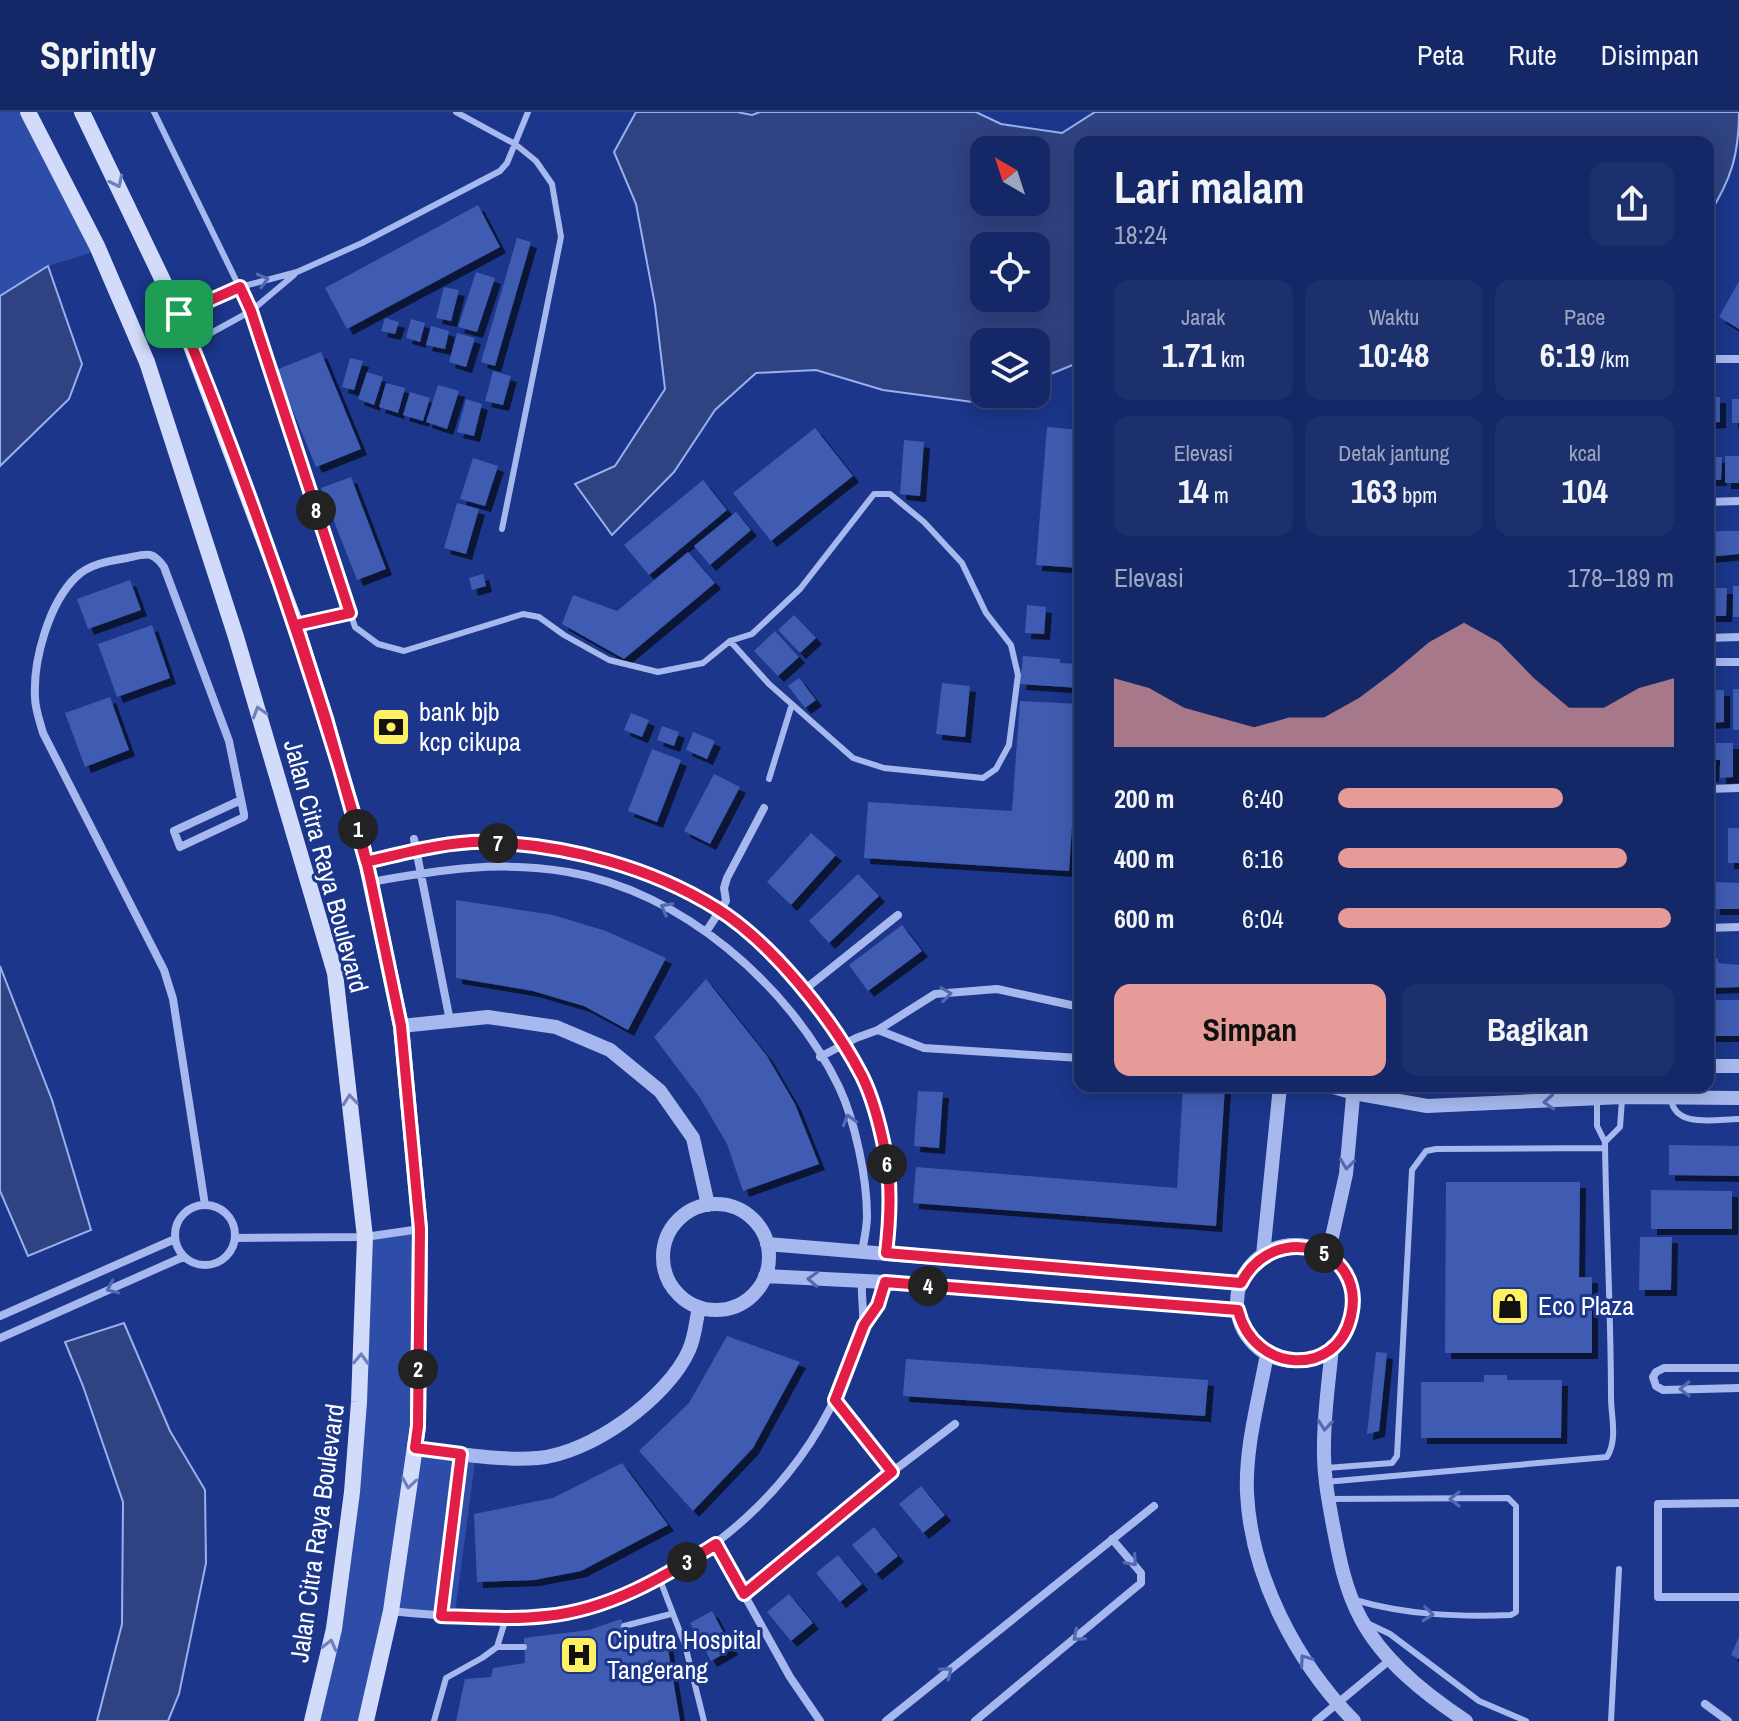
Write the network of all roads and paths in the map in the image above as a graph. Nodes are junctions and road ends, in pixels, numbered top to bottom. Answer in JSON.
{"nodes":[{"id":1,"x":28,"y":112,"type":"edge"},
{"id":2,"x":82,"y":112,"type":"edge"},
{"id":3,"x":154,"y":112,"type":"edge"},
{"id":4,"x":456,"y":112,"type":"edge"},
{"id":5,"x":528,"y":112,"type":"edge"},
{"id":6,"x":515,"y":144,"type":"junction"},
{"id":7,"x":297,"y":272,"type":"junction"},
{"id":8,"x":240,"y":287,"type":"junction"},
{"id":9,"x":251,"y":311,"type":"junction"},
{"id":10,"x":179,"y":314,"type":"junction"},
{"id":11,"x":191,"y":344,"type":"junction"},
{"id":12,"x":1714,"y":359,"type":"edge"},
{"id":13,"x":1739,"y":359,"type":"edge"},
{"id":14,"x":1739,"y":501,"type":"edge"},
{"id":15,"x":1714,"y":502,"type":"edge"},
{"id":16,"x":502,"y":529,"type":"dead end"},
{"id":17,"x":350,"y":613,"type":"junction"},
{"id":18,"x":296,"y":625,"type":"junction"},
{"id":19,"x":1739,"y":637,"type":"edge"},
{"id":20,"x":1714,"y":638,"type":"edge"},
{"id":21,"x":730,"y":641,"type":"junction"},
{"id":22,"x":1714,"y":662,"type":"edge"},
{"id":23,"x":1739,"y":662,"type":"edge"},
{"id":24,"x":792,"y":704,"type":"junction"},
{"id":25,"x":769,"y":779,"type":"dead end"},
{"id":26,"x":1739,"y":788,"type":"edge"},
{"id":27,"x":1714,"y":789,"type":"edge"},
{"id":28,"x":241,"y":800,"type":"junction"},
{"id":29,"x":764,"y":808,"type":"dead end"},
{"id":30,"x":414,"y":839,"type":"dead end"},
{"id":31,"x":417,"y":850,"type":"junction"},
{"id":32,"x":366,"y":862,"type":"junction"},
{"id":33,"x":421,"y":873,"type":"junction"},
{"id":34,"x":371,"y":882,"type":"junction"},
{"id":35,"x":720,"y":910,"type":"junction"},
{"id":36,"x":898,"y":915,"type":"dead end"},
{"id":37,"x":1739,"y":927,"type":"edge"},
{"id":38,"x":1714,"y":928,"type":"edge"},
{"id":39,"x":706,"y":932,"type":"junction"},
{"id":40,"x":804,"y":990,"type":"junction"},
{"id":41,"x":1074,"y":1006,"type":"edge"},
{"id":42,"x":450,"y":1021,"type":"junction"},
{"id":43,"x":401,"y":1026,"type":"junction"},
{"id":44,"x":878,"y":1030,"type":"junction"},
{"id":45,"x":842,"y":1045,"type":"junction"},
{"id":46,"x":820,"y":1057,"type":"junction"},
{"id":47,"x":1074,"y":1058,"type":"edge"},
{"id":48,"x":1714,"y":1066,"type":"edge"},
{"id":49,"x":1739,"y":1066,"type":"edge"},
{"id":50,"x":1279,"y":1092,"type":"edge"},
{"id":51,"x":1354,"y":1092,"type":"edge"},
{"id":52,"x":1363,"y":1092,"type":"edge"},
{"id":53,"x":1623,"y":1092,"type":"edge"},
{"id":54,"x":1671,"y":1098,"type":"junction"},
{"id":55,"x":1739,"y":1098,"type":"edge"},
{"id":56,"x":1597,"y":1099,"type":"junction"},
{"id":57,"x":1739,"y":1119,"type":"edge"},
{"id":58,"x":1605,"y":1145,"type":"junction"},
{"id":59,"x":205,"y":1205,"type":"junction"},
{"id":60,"x":708,"y":1205,"type":"junction"},
{"id":61,"x":420,"y":1229,"type":"junction"},
{"id":62,"x":365,"y":1237,"type":"junction"},
{"id":63,"x":236,"y":1238,"type":"junction"},
{"id":64,"x":175,"y":1239,"type":"junction"},
{"id":65,"x":767,"y":1244,"type":"junction"},
{"id":66,"x":862,"y":1252,"type":"junction"},
{"id":67,"x":886,"y":1253,"type":"junction"},
{"id":68,"x":1263,"y":1255,"type":"junction"},
{"id":69,"x":1328,"y":1255,"type":"junction"},
{"id":70,"x":183,"y":1257,"type":"junction"},
{"id":71,"x":765,"y":1276,"type":"junction"},
{"id":72,"x":862,"y":1282,"type":"junction"},
{"id":73,"x":885,"y":1282,"type":"junction"},
{"id":74,"x":1241,"y":1283,"type":"junction"},
{"id":75,"x":699,"y":1307,"type":"junction"},
{"id":76,"x":1238,"y":1310,"type":"junction"},
{"id":77,"x":0,"y":1316,"type":"edge"},
{"id":78,"x":864,"y":1325,"type":"junction"},
{"id":79,"x":0,"y":1338,"type":"edge"},
{"id":80,"x":1332,"y":1347,"type":"junction"},
{"id":81,"x":1267,"y":1354,"type":"junction"},
{"id":82,"x":1739,"y":1368,"type":"edge"},
{"id":83,"x":1739,"y":1388,"type":"edge"},
{"id":84,"x":835,"y":1400,"type":"junction"},
{"id":85,"x":955,"y":1424,"type":"dead end"},
{"id":86,"x":415,"y":1448,"type":"junction"},
{"id":87,"x":461,"y":1454,"type":"junction"},
{"id":88,"x":892,"y":1472,"type":"junction"},
{"id":89,"x":1325,"y":1475,"type":"junction"},
{"id":90,"x":1328,"y":1499,"type":"junction"},
{"id":91,"x":1739,"y":1503,"type":"edge"},
{"id":92,"x":1154,"y":1506,"type":"dead end"},
{"id":93,"x":1112,"y":1539,"type":"junction"},
{"id":94,"x":716,"y":1544,"type":"junction"},
{"id":95,"x":1619,"y":1569,"type":"dead end"},
{"id":96,"x":660,"y":1580,"type":"junction"},
{"id":97,"x":744,"y":1594,"type":"junction"},
{"id":98,"x":1739,"y":1597,"type":"edge"},
{"id":99,"x":1352,"y":1599,"type":"junction"},
{"id":100,"x":391,"y":1611,"type":"junction"},
{"id":101,"x":671,"y":1614,"type":"junction"},
{"id":102,"x":441,"y":1616,"type":"junction"},
{"id":103,"x":506,"y":1618,"type":"junction"},
{"id":104,"x":1362,"y":1621,"type":"junction"},
{"id":105,"x":624,"y":1626,"type":"dead end"},
{"id":106,"x":497,"y":1647,"type":"junction"},
{"id":107,"x":524,"y":1647,"type":"dead end"},
{"id":108,"x":1386,"y":1663,"type":"junction"},
{"id":109,"x":1705,"y":1704,"type":"dead end"},
{"id":110,"x":1337,"y":1705,"type":"junction"},
{"id":111,"x":312,"y":1721,"type":"edge"},
{"id":112,"x":366,"y":1721,"type":"edge"},
{"id":113,"x":434,"y":1721,"type":"edge"},
{"id":114,"x":704,"y":1721,"type":"edge"},
{"id":115,"x":820,"y":1721,"type":"edge"},
{"id":116,"x":886,"y":1721,"type":"edge"},
{"id":117,"x":975,"y":1721,"type":"edge"},
{"id":118,"x":1316,"y":1721,"type":"edge"},
{"id":119,"x":1354,"y":1721,"type":"edge"},
{"id":120,"x":1466,"y":1721,"type":"edge"},
{"id":121,"x":1526,"y":1721,"type":"edge"},
{"id":122,"x":1611,"y":1721,"type":"edge"},
{"id":123,"x":1728,"y":1721,"type":"edge"}],
"edges":[{"from":62,"to":1,"type":"main road","name":"Jalan Citra Raya Boulevard","one_way":true},
{"from":2,"to":10,"type":"main road","name":"Jalan Citra Raya Boulevard","one_way":true},
{"from":3,"to":8,"type":"lane"},
{"from":4,"to":6,"type":"lane"},
{"from":5,"to":6,"type":"lane"},
{"from":6,"to":7,"type":"lane"},
{"from":6,"to":16,"type":"lane"},
{"from":8,"to":7,"type":"lane","one_way":true},
{"from":7,"to":9,"type":"lane"},
{"from":8,"to":9,"type":"lane"},
{"from":8,"to":10,"type":"lane"},
{"from":9,"to":11,"type":"lane"},
{"from":9,"to":17,"type":"lane"},
{"from":10,"to":11,"type":"main road","name":"Jalan Citra Raya Boulevard"},
{"from":11,"to":18,"type":"main road","name":"Jalan Citra Raya Boulevard"},
{"from":12,"to":13,"type":"street"},
{"from":14,"to":15,"type":"street"},
{"from":17,"to":18,"type":"lane"},
{"from":17,"to":21,"type":"lane"},
{"from":18,"to":32,"type":"main road","name":"Jalan Citra Raya Boulevard"},
{"from":19,"to":20,"type":"street"},
{"from":21,"to":24,"type":"lane"},
{"from":21,"to":24,"type":"lane"},
{"from":22,"to":23,"type":"street"},
{"from":24,"to":25,"type":"lane"},
{"from":26,"to":27,"type":"street"},
{"from":28,"to":28,"type":"street"},
{"from":28,"to":59,"type":"street"},
{"from":29,"to":35,"type":"street"},
{"from":30,"to":31,"type":"street"},
{"from":31,"to":32,"type":"street"},
{"from":31,"to":33,"type":"street"},
{"from":31,"to":35,"type":"street"},
{"from":32,"to":34,"type":"main road","name":"Jalan Citra Raya Boulevard"},
{"from":33,"to":34,"type":"street"},
{"from":39,"to":33,"type":"street","one_way":true},
{"from":33,"to":42,"type":"street"},
{"from":34,"to":43,"type":"main road","name":"Jalan Citra Raya Boulevard"},
{"from":35,"to":39,"type":"street"},
{"from":35,"to":40,"type":"street"},
{"from":36,"to":40,"type":"street"},
{"from":37,"to":38,"type":"street"},
{"from":39,"to":46,"type":"street"},
{"from":40,"to":45,"type":"street"},
{"from":44,"to":41,"type":"street","one_way":true},
{"from":42,"to":43,"type":"street"},
{"from":42,"to":60,"type":"street"},
{"from":43,"to":61,"type":"main road","name":"Jalan Citra Raya Boulevard"},
{"from":44,"to":45,"type":"street"},
{"from":44,"to":47,"type":"street"},
{"from":45,"to":46,"type":"street"},
{"from":45,"to":67,"type":"street"},
{"from":66,"to":46,"type":"street","one_way":true},
{"from":48,"to":49,"type":"street"},
{"from":50,"to":68,"type":"street"},
{"from":51,"to":69,"type":"street","one_way":true},
{"from":56,"to":52,"type":"street","one_way":true},
{"from":53,"to":54,"type":"street"},
{"from":53,"to":56,"type":"street"},
{"from":53,"to":58,"type":"lane"},
{"from":54,"to":55,"type":"street"},
{"from":54,"to":57,"type":"lane"},
{"from":56,"to":58,"type":"lane"},
{"from":58,"to":89,"type":"lane"},
{"from":58,"to":89,"type":"lane"},
{"from":59,"to":63,"type":"street"},
{"from":59,"to":64,"type":"street"},
{"from":60,"to":65,"type":"street"},
{"from":60,"to":75,"type":"street"},
{"from":61,"to":62,"type":"street"},
{"from":61,"to":86,"type":"main road","name":"Jalan Citra Raya Boulevard"},
{"from":62,"to":63,"type":"street"},
{"from":111,"to":62,"type":"main road","name":"Jalan Citra Raya Boulevard","one_way":true},
{"from":63,"to":70,"type":"street"},
{"from":64,"to":70,"type":"street"},
{"from":64,"to":77,"type":"street"},
{"from":65,"to":66,"type":"street"},
{"from":65,"to":71,"type":"street"},
{"from":66,"to":67,"type":"street"},
{"from":67,"to":74,"type":"street"},
{"from":68,"to":69,"type":"street"},
{"from":68,"to":74,"type":"street"},
{"from":69,"to":80,"type":"street"},
{"from":70,"to":79,"type":"street","one_way":true},
{"from":72,"to":71,"type":"street","one_way":true},
{"from":71,"to":75,"type":"street"},
{"from":72,"to":73,"type":"street"},
{"from":72,"to":78,"type":"street"},
{"from":73,"to":76,"type":"street"},
{"from":73,"to":78,"type":"street"},
{"from":74,"to":76,"type":"street"},
{"from":75,"to":87,"type":"street"},
{"from":76,"to":81,"type":"street"},
{"from":78,"to":84,"type":"street"},
{"from":80,"to":81,"type":"street"},
{"from":80,"to":89,"type":"street","one_way":true},
{"from":110,"to":81,"type":"street","one_way":true},
{"from":83,"to":82,"type":"street","one_way":true},
{"from":84,"to":88,"type":"street"},
{"from":84,"to":94,"type":"street"},
{"from":85,"to":88,"type":"street"},
{"from":86,"to":87,"type":"street"},
{"from":86,"to":100,"type":"main road","name":"Jalan Citra Raya Boulevard","one_way":true},
{"from":87,"to":102,"type":"street"},
{"from":88,"to":97,"type":"street"},
{"from":89,"to":90,"type":"street"},
{"from":90,"to":99,"type":"street"},
{"from":99,"to":90,"type":"lane","one_way":true},
{"from":91,"to":98,"type":"street"},
{"from":92,"to":93,"type":"street"},
{"from":116,"to":93,"type":"street","one_way":true},
{"from":93,"to":117,"type":"street","one_way":true},
{"from":94,"to":96,"type":"street"},
{"from":94,"to":97,"type":"street"},
{"from":95,"to":122,"type":"lane"},
{"from":96,"to":101,"type":"lane"},
{"from":96,"to":103,"type":"street"},
{"from":97,"to":115,"type":"street"},
{"from":99,"to":104,"type":"street"},
{"from":100,"to":102,"type":"street"},
{"from":100,"to":112,"type":"main road","name":"Jalan Citra Raya Boulevard"},
{"from":101,"to":105,"type":"lane"},
{"from":101,"to":114,"type":"lane"},
{"from":102,"to":103,"type":"street"},
{"from":103,"to":106,"type":"lane"},
{"from":104,"to":108,"type":"street"},
{"from":104,"to":121,"type":"lane"},
{"from":106,"to":107,"type":"lane"},
{"from":106,"to":113,"type":"lane"},
{"from":108,"to":110,"type":"street"},
{"from":108,"to":120,"type":"street"},
{"from":109,"to":123,"type":"street"},
{"from":110,"to":118,"type":"street"},
{"from":110,"to":119,"type":"street"}]}
